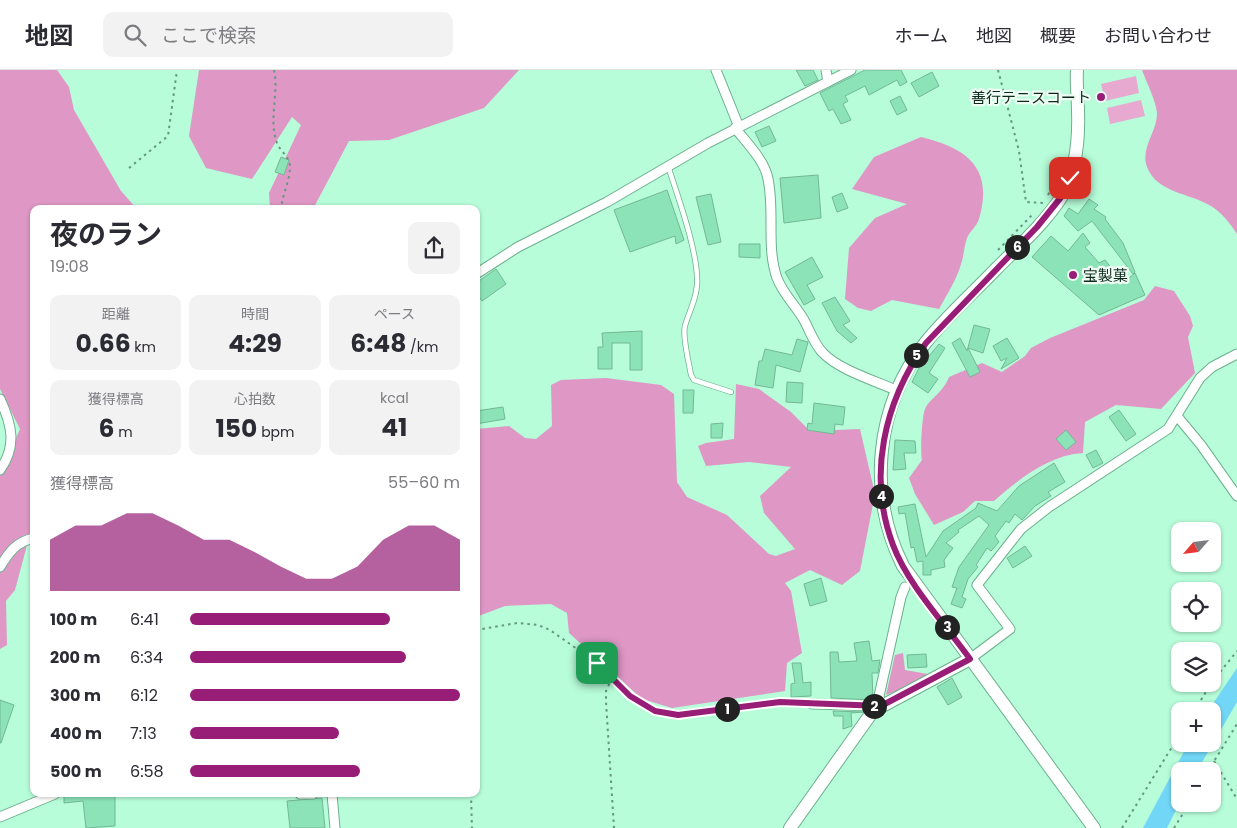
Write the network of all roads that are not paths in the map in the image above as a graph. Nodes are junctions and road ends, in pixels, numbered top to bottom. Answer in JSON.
{"nodes":[{"id":1,"x":716,"y":70,"type":"edge"},
{"id":2,"x":826,"y":70,"type":"edge"},
{"id":3,"x":851,"y":70,"type":"edge"},
{"id":4,"x":1076,"y":70,"type":"edge"},
{"id":5,"x":828,"y":82,"type":"junction"},
{"id":6,"x":737,"y":128,"type":"junction"},
{"id":7,"x":668,"y":166,"type":"junction"},
{"id":8,"x":480,"y":271,"type":"edge"},
{"id":9,"x":1237,"y":354,"type":"edge"},
{"id":10,"x":731,"y":392,"type":"dead end"},
{"id":11,"x":898,"y":392,"type":"junction"},
{"id":12,"x":0,"y":399,"type":"edge"},
{"id":13,"x":1177,"y":416,"type":"junction"},
{"id":14,"x":0,"y":470,"type":"edge"},
{"id":15,"x":1237,"y":496,"type":"edge"},
{"id":16,"x":30,"y":539,"type":"edge"},
{"id":17,"x":0,"y":567,"type":"edge"},
{"id":18,"x":905,"y":587,"type":"dead end"},
{"id":19,"x":970,"y":659,"type":"junction"},
{"id":20,"x":812,"y":704,"type":"road end"},
{"id":21,"x":881,"y":706,"type":"junction"},
{"id":22,"x":48,"y":797,"type":"edge"},
{"id":23,"x":332,"y":797,"type":"edge"},
{"id":24,"x":0,"y":817,"type":"edge"},
{"id":25,"x":336,"y":828,"type":"edge"},
{"id":26,"x":790,"y":828,"type":"edge"},
{"id":27,"x":1094,"y":828,"type":"edge"}],
"edges":[{"from":1,"to":6,"type":"street"},
{"from":2,"to":5,"type":"street"},
{"from":3,"to":5,"type":"street"},
{"from":4,"to":11,"type":"street"},
{"from":5,"to":6,"type":"street"},
{"from":6,"to":7,"type":"street"},
{"from":6,"to":11,"type":"street"},
{"from":7,"to":8,"type":"street"},
{"from":7,"to":10,"type":"lane"},
{"from":9,"to":13,"type":"street"},
{"from":11,"to":19,"type":"street"},
{"from":12,"to":14,"type":"street"},
{"from":13,"to":15,"type":"street"},
{"from":13,"to":19,"type":"street"},
{"from":16,"to":17,"type":"street"},
{"from":18,"to":21,"type":"street"},
{"from":19,"to":21,"type":"street"},
{"from":19,"to":27,"type":"street"},
{"from":20,"to":21,"type":"street"},
{"from":21,"to":26,"type":"street"},
{"from":22,"to":24,"type":"street"},
{"from":23,"to":25,"type":"street"}]}
